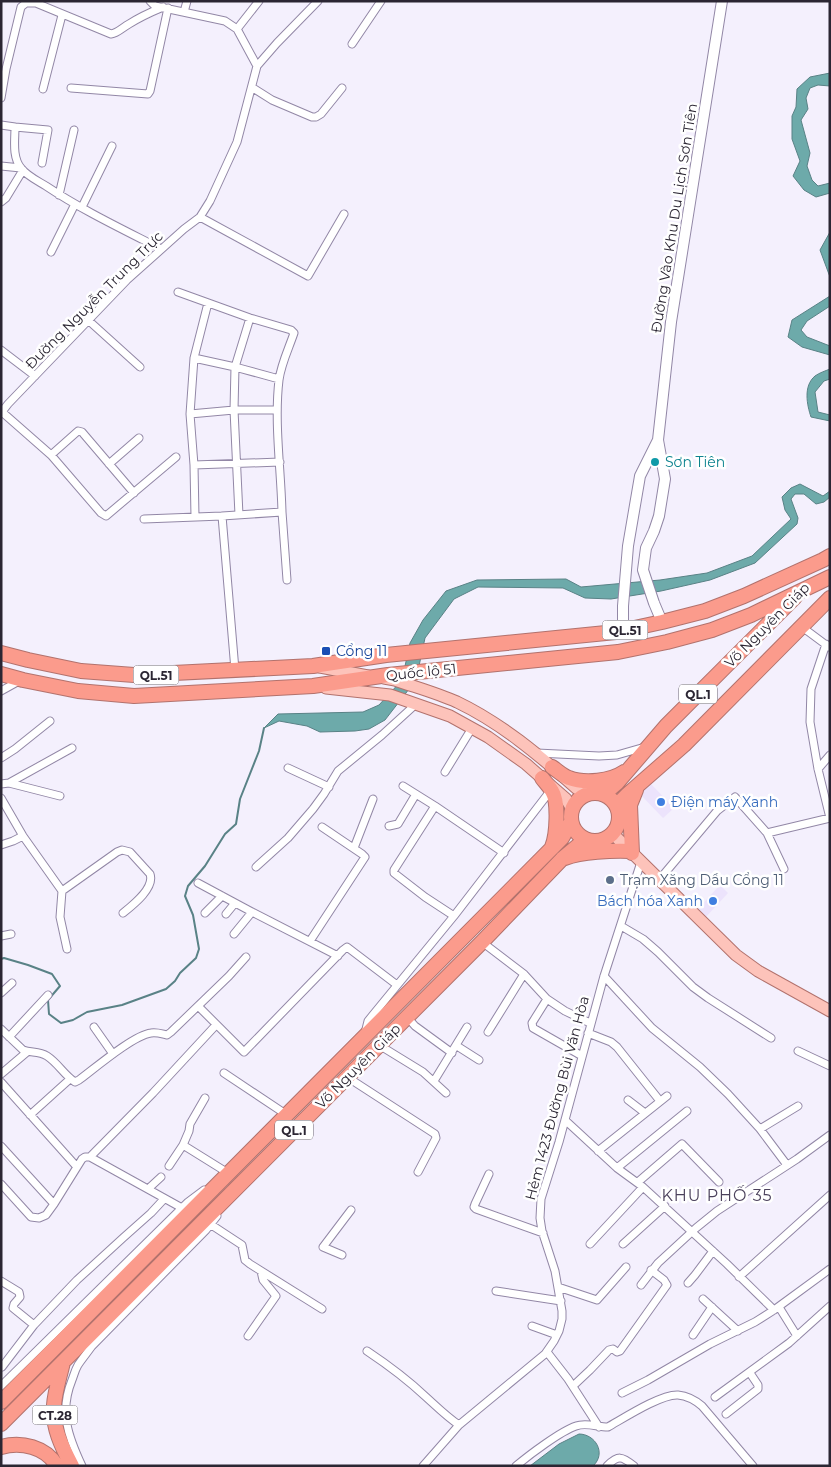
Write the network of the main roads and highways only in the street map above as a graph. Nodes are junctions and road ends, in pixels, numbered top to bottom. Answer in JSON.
{"nodes":[{"id":1,"x":830,"y":554,"type":"edge"},
{"id":2,"x":830,"y":561,"type":"edge"},
{"id":3,"x":824,"y":575,"type":"edge"},
{"id":4,"x":802,"y":591,"type":"junction"},
{"id":5,"x":830,"y":598,"type":"edge"},
{"id":6,"x":1,"y":653,"type":"edge"},
{"id":7,"x":1,"y":674,"type":"edge"},
{"id":8,"x":347,"y":676,"type":"junction"},
{"id":9,"x":386,"y":677,"type":"junction"},
{"id":10,"x":634,"y":763,"type":"junction"},
{"id":11,"x":552,"y":767,"type":"junction"},
{"id":12,"x":542,"y":778,"type":"junction"},
{"id":13,"x":639,"y":785,"type":"junction"},
{"id":14,"x":593,"y":793,"type":"junction"},
{"id":15,"x":618,"y":810,"type":"junction"},
{"id":16,"x":572,"y":816,"type":"junction"},
{"id":17,"x":613,"y":834,"type":"junction"},
{"id":18,"x":590,"y":841,"type":"junction"},
{"id":19,"x":551,"y":849,"type":"junction"},
{"id":20,"x":634,"y":855,"type":"junction"},
{"id":21,"x":562,"y":859,"type":"junction"},
{"id":22,"x":830,"y":1011,"type":"edge"},
{"id":23,"x":63,"y":1362,"type":"junction"},
{"id":24,"x":1,"y":1402,"type":"edge"},
{"id":25,"x":1,"y":1424,"type":"edge"},
{"id":26,"x":1,"y":1447,"type":"edge"},
{"id":27,"x":57,"y":1466,"type":"edge"},
{"id":28,"x":72,"y":1466,"type":"edge"}],
"edges":[{"from":1,"to":3,"type":"highway","name":"Quốc lộ 51","number":"QL.51"},
{"from":2,"to":3,"type":"highway","name":"Võ Nguyên Giáp","number":"QL.1"},
{"from":3,"to":4,"type":"highway","name":"Võ Nguyên Giáp","number":"QL.1"},
{"from":3,"to":8,"type":"highway","name":"Quốc lộ 51","number":"QL.51"},
{"from":4,"to":9,"type":"highway","name":"Quốc lộ 51","number":"QL.51"},
{"from":4,"to":10,"type":"highway","name":"Võ Nguyên Giáp","number":"QL.1"},
{"from":5,"to":13,"type":"highway","name":"Võ Nguyên Giáp","number":"QL.1"},
{"from":6,"to":8,"type":"highway","name":"Quốc lộ 51","number":"QL.51"},
{"from":7,"to":8,"type":"highway","name":"Quốc lộ 51","number":"QL.51"},
{"from":8,"to":9,"type":"highway","name":"Quốc lộ 51","number":"QL.51"},
{"from":8,"to":12,"type":"main road"},
{"from":9,"to":11,"type":"main road"},
{"from":10,"to":11,"type":"highway"},
{"from":10,"to":14,"type":"highway","name":"Võ Nguyên Giáp","number":"QL.1"},
{"from":11,"to":14,"type":"main road"},
{"from":12,"to":16,"type":"main road"},
{"from":12,"to":19,"type":"highway"},
{"from":13,"to":15,"type":"highway","name":"Võ Nguyên Giáp","number":"QL.1"},
{"from":13,"to":20,"type":"highway"},
{"from":14,"to":15,"type":"highway"},
{"from":14,"to":16,"type":"highway","number":"QL.1"},
{"from":15,"to":17,"type":"highway","number":"QL.1"},
{"from":16,"to":18,"type":"highway"},
{"from":16,"to":19,"type":"highway","name":"Võ Nguyên Giáp","number":"QL.1"},
{"from":17,"to":18,"type":"highway","number":"QL.1"},
{"from":17,"to":20,"type":"main road"},
{"from":18,"to":21,"type":"highway","name":"Võ Nguyên Giáp","number":"QL.1"},
{"from":19,"to":24,"type":"highway","name":"Võ Nguyên Giáp","number":"QL.1"},
{"from":20,"to":21,"type":"highway"},
{"from":20,"to":22,"type":"main road"},
{"from":21,"to":23,"type":"highway","name":"Võ Nguyên Giáp","number":"QL.1"},
{"from":23,"to":25,"type":"highway","name":"Võ Nguyên Giáp","number":"QL.1"},
{"from":23,"to":28,"type":"highway","number":"CT.28"},
{"from":26,"to":27,"type":"highway"}]}
